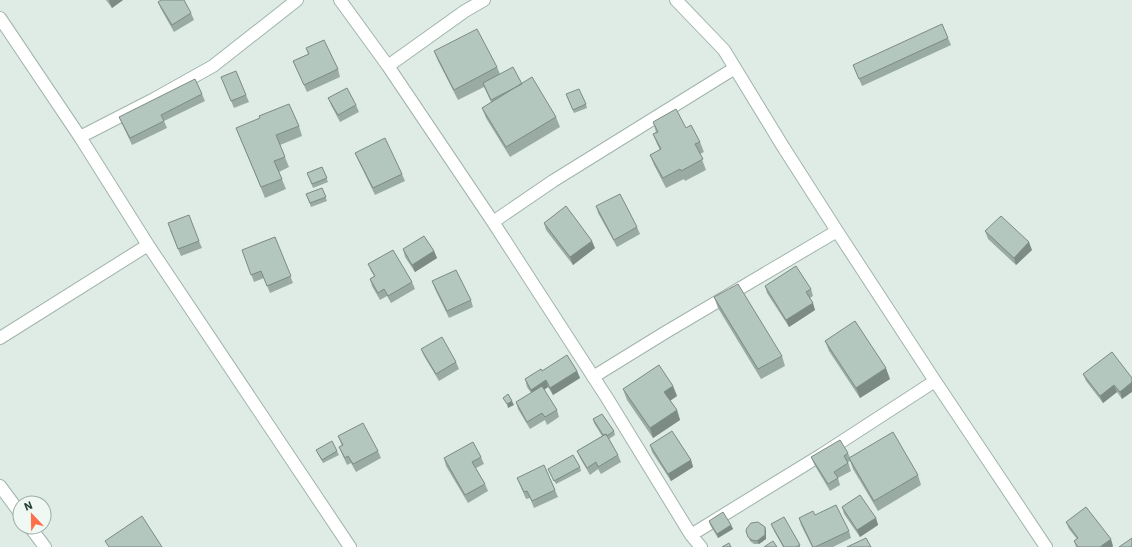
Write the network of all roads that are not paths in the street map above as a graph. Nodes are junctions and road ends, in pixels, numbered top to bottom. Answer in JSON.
{"nodes":[{"id":1,"x":297,"y":0,"type":"edge"},
{"id":2,"x":340,"y":0,"type":"edge"},
{"id":3,"x":484,"y":0,"type":"edge"},
{"id":4,"x":676,"y":0,"type":"edge"},
{"id":5,"x":0,"y":18,"type":"edge"},
{"id":6,"x":388,"y":66,"type":"junction"},
{"id":7,"x":735,"y":68,"type":"junction"},
{"id":8,"x":80,"y":137,"type":"junction"},
{"id":9,"x":494,"y":222,"type":"junction"},
{"id":10,"x":837,"y":231,"type":"junction"},
{"id":11,"x":148,"y":244,"type":"junction"},
{"id":12,"x":0,"y":338,"type":"edge"},
{"id":13,"x":593,"y":377,"type":"junction"},
{"id":14,"x":935,"y":381,"type":"junction"},
{"id":15,"x":0,"y":486,"type":"edge"},
{"id":16,"x":12,"y":502,"type":"edge"},
{"id":17,"x":36,"y":535,"type":"edge"},
{"id":18,"x":691,"y":535,"type":"junction"},
{"id":19,"x":45,"y":547,"type":"edge"},
{"id":20,"x":350,"y":547,"type":"edge"},
{"id":21,"x":701,"y":547,"type":"edge"},
{"id":22,"x":1046,"y":547,"type":"edge"}],
"edges":[{"from":1,"to":8,"type":"street"},
{"from":2,"to":6,"type":"street"},
{"from":3,"to":6,"type":"street"},
{"from":4,"to":7,"type":"street"},
{"from":5,"to":8,"type":"street"},
{"from":6,"to":9,"type":"street"},
{"from":7,"to":9,"type":"street"},
{"from":7,"to":10,"type":"street"},
{"from":8,"to":11,"type":"street"},
{"from":9,"to":13,"type":"street"},
{"from":10,"to":13,"type":"street"},
{"from":10,"to":14,"type":"street"},
{"from":11,"to":12,"type":"street"},
{"from":11,"to":20,"type":"street"},
{"from":13,"to":18,"type":"street"},
{"from":14,"to":18,"type":"street"},
{"from":14,"to":22,"type":"street"},
{"from":15,"to":16,"type":"street"},
{"from":17,"to":19,"type":"street"},
{"from":18,"to":21,"type":"street"}]}
